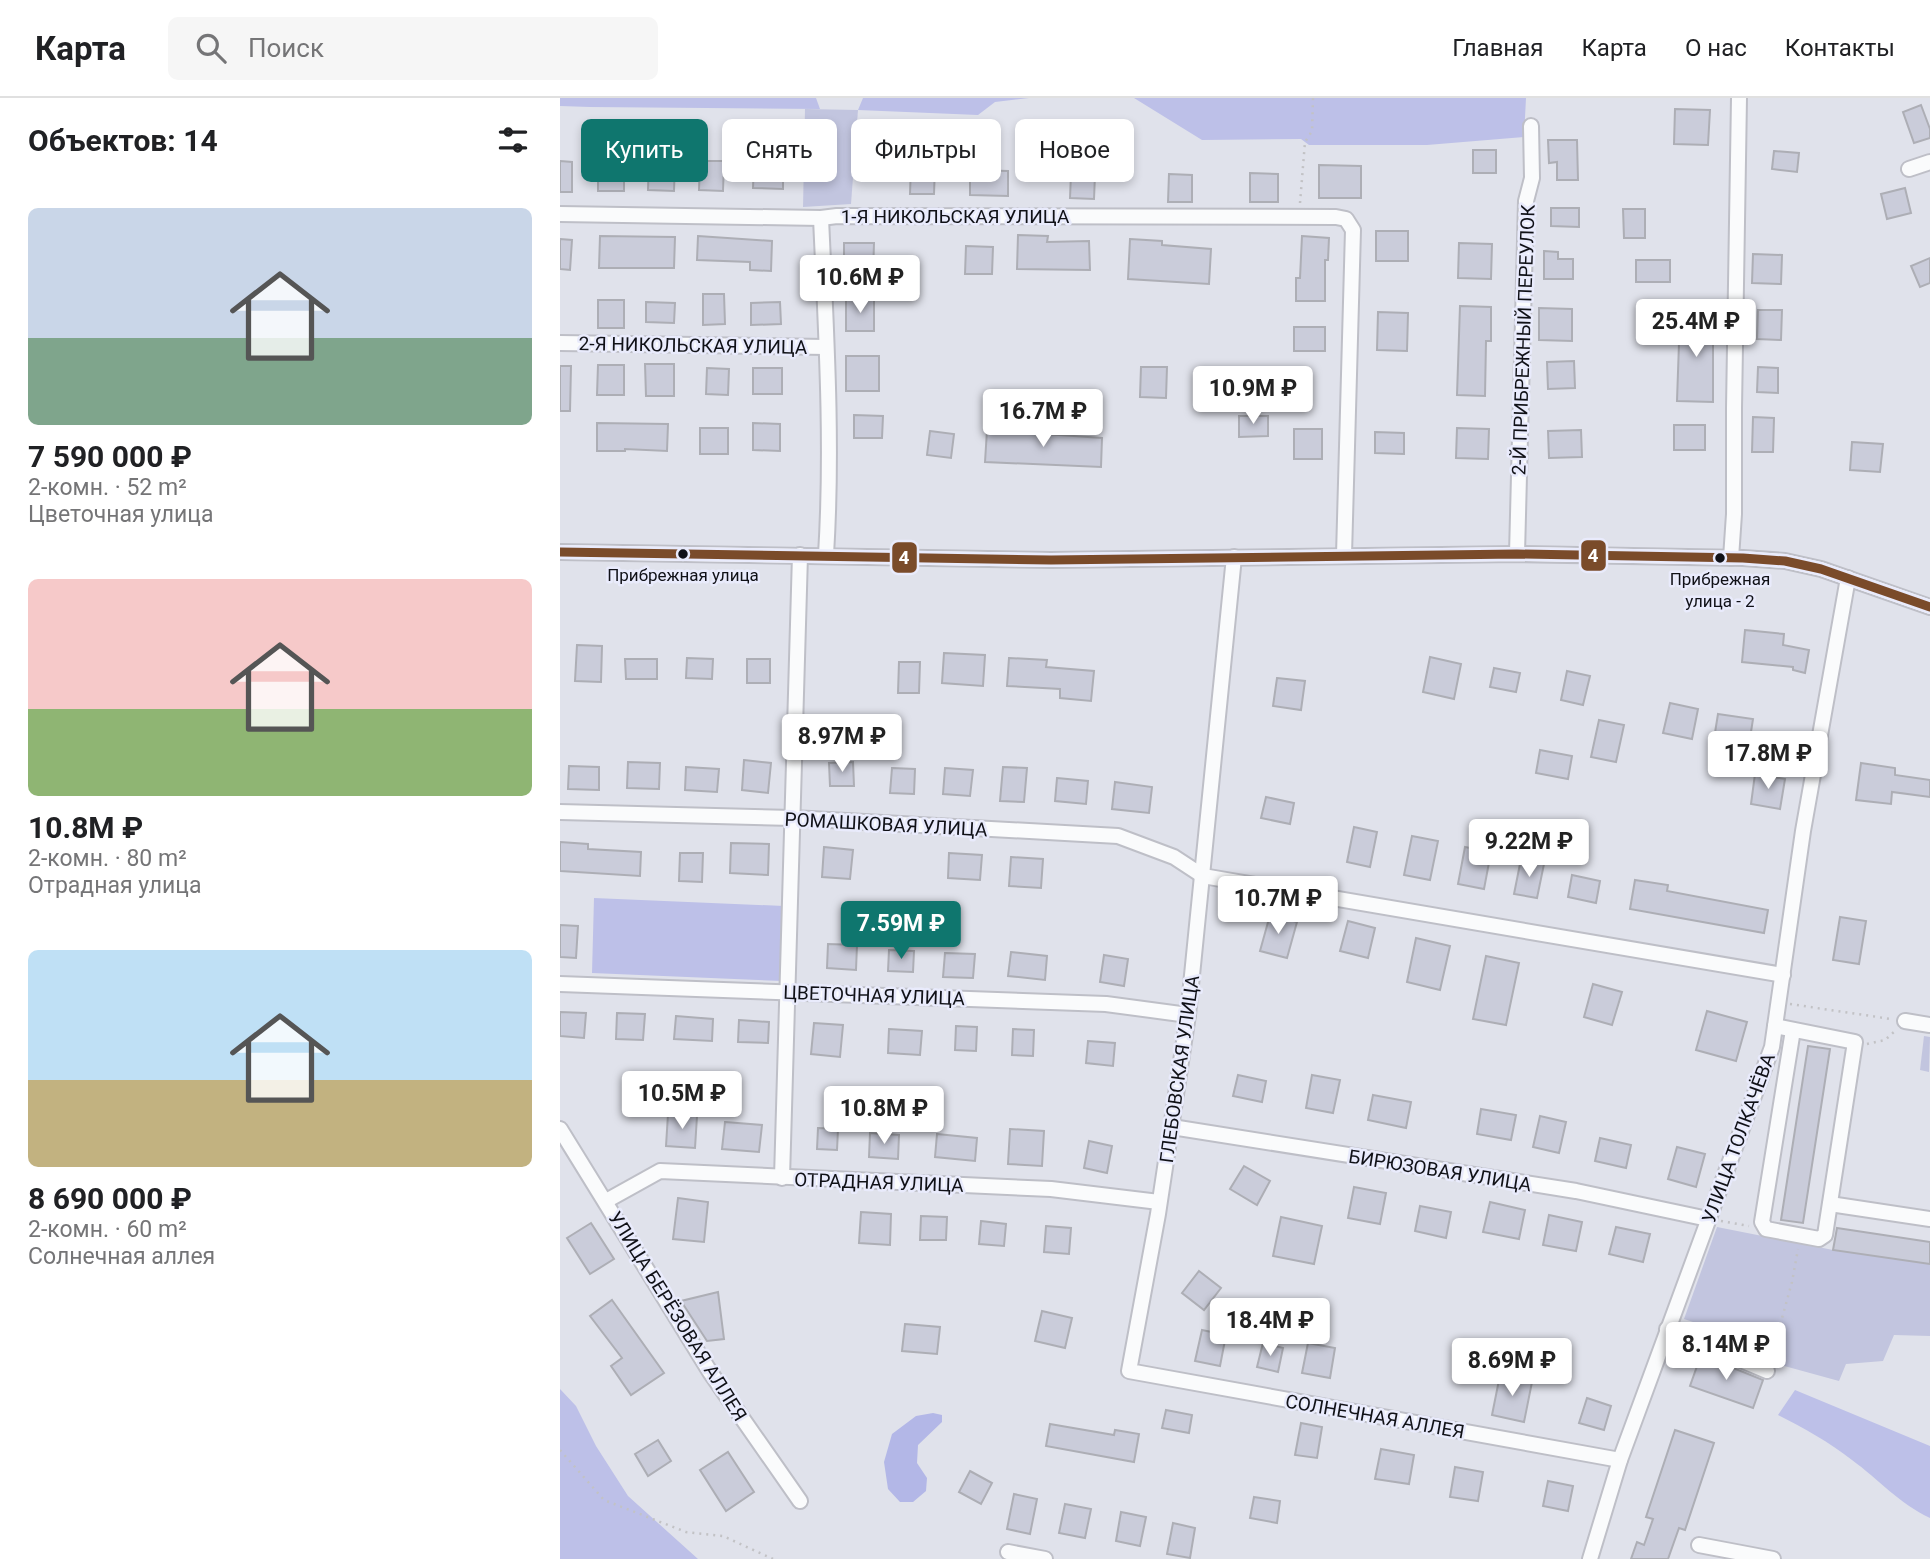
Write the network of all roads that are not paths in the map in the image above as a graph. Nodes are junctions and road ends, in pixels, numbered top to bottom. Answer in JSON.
{"nodes":[{"id":1,"x":1739,"y":98,"type":"edge"},
{"id":2,"x":1531,"y":126,"type":"dead end"},
{"id":3,"x":1930,"y":162,"type":"edge"},
{"id":4,"x":1909,"y":169,"type":"dead end"},
{"id":5,"x":560,"y":214,"type":"edge"},
{"id":6,"x":821,"y":218,"type":"junction"},
{"id":7,"x":560,"y":343,"type":"edge"},
{"id":8,"x":826,"y":347,"type":"junction"},
{"id":9,"x":560,"y":552,"type":"edge"},
{"id":10,"x":1517,"y":554,"type":"junction"},
{"id":11,"x":800,"y":555,"type":"junction"},
{"id":12,"x":826,"y":555,"type":"junction"},
{"id":13,"x":1344,"y":555,"type":"junction"},
{"id":14,"x":1234,"y":556,"type":"junction"},
{"id":15,"x":1731,"y":558,"type":"junction"},
{"id":16,"x":1848,"y":578,"type":"junction"},
{"id":17,"x":1930,"y":607,"type":"edge"},
{"id":18,"x":560,"y":811,"type":"edge"},
{"id":19,"x":793,"y":818,"type":"junction"},
{"id":20,"x":1203,"y":876,"type":"junction"},
{"id":21,"x":1783,"y":975,"type":"junction"},
{"id":22,"x":560,"y":984,"type":"edge"},
{"id":23,"x":787,"y":992,"type":"junction"},
{"id":24,"x":1188,"y":1015,"type":"junction"},
{"id":25,"x":1905,"y":1021,"type":"road end"},
{"id":26,"x":1775,"y":1026,"type":"junction"},
{"id":27,"x":1930,"y":1026,"type":"edge"},
{"id":28,"x":1793,"y":1030,"type":"junction"},
{"id":29,"x":1172,"y":1127,"type":"junction"},
{"id":30,"x":560,"y":1129,"type":"edge"},
{"id":31,"x":782,"y":1178,"type":"junction"},
{"id":32,"x":606,"y":1201,"type":"junction"},
{"id":33,"x":1159,"y":1202,"type":"junction"},
{"id":34,"x":1830,"y":1203,"type":"junction"},
{"id":35,"x":1707,"y":1219,"type":"junction"},
{"id":36,"x":1930,"y":1219,"type":"edge"},
{"id":37,"x":1667,"y":1329,"type":"junction"},
{"id":38,"x":1767,"y":1370,"type":"road end"},
{"id":39,"x":1129,"y":1371,"type":"joint"},
{"id":40,"x":1620,"y":1460,"type":"junction"},
{"id":41,"x":800,"y":1501,"type":"dead end"},
{"id":42,"x":1699,"y":1545,"type":"dead end"},
{"id":43,"x":1008,"y":1552,"type":"dead end"},
{"id":44,"x":1045,"y":1559,"type":"edge"},
{"id":45,"x":1590,"y":1559,"type":"edge"},
{"id":46,"x":1773,"y":1559,"type":"edge"}],
"edges":[{"from":1,"to":15,"type":"street"},
{"from":2,"to":10,"type":"street","name":"2-Й ПРИБРЕЖНЫЙ ПЕРЕУЛОК"},
{"from":3,"to":4,"type":"street"},
{"from":5,"to":6,"type":"street","name":"1-Я НИКОЛЬСКАЯ УЛИЦА"},
{"from":6,"to":8,"type":"street"},
{"from":6,"to":13,"type":"street","name":"1-Я НИКОЛЬСКАЯ УЛИЦА"},
{"from":7,"to":8,"type":"street","name":"2-Я НИКОЛЬСКАЯ УЛИЦА"},
{"from":8,"to":12,"type":"street"},
{"from":9,"to":11,"type":"street"},
{"from":10,"to":13,"type":"street"},
{"from":10,"to":15,"type":"street"},
{"from":11,"to":12,"type":"street"},
{"from":11,"to":19,"type":"street"},
{"from":12,"to":14,"type":"street"},
{"from":13,"to":14,"type":"street"},
{"from":14,"to":20,"type":"street","name":"ГЛЕБОВСКАЯ УЛИЦА"},
{"from":15,"to":16,"type":"street"},
{"from":16,"to":17,"type":"street"},
{"from":16,"to":21,"type":"street","name":"УЛИЦА ТОЛКАЧЁВА"},
{"from":18,"to":19,"type":"street","name":"РОМАШКОВАЯ УЛИЦА"},
{"from":19,"to":20,"type":"street","name":"РОМАШКОВАЯ УЛИЦА"},
{"from":19,"to":23,"type":"street"},
{"from":20,"to":21,"type":"street"},
{"from":20,"to":24,"type":"street","name":"ГЛЕБОВСКАЯ УЛИЦА"},
{"from":21,"to":26,"type":"street","name":"УЛИЦА ТОЛКАЧЁВА"},
{"from":22,"to":23,"type":"street","name":"ЦВЕТОЧНАЯ УЛИЦА"},
{"from":23,"to":24,"type":"street","name":"ЦВЕТОЧНАЯ УЛИЦА"},
{"from":23,"to":31,"type":"street"},
{"from":24,"to":29,"type":"street","name":"ГЛЕБОВСКАЯ УЛИЦА"},
{"from":25,"to":27,"type":"street"},
{"from":26,"to":28,"type":"street"},
{"from":26,"to":35,"type":"street","name":"УЛИЦА ТОЛКАЧЁВА"},
{"from":28,"to":34,"type":"street"},
{"from":28,"to":34,"type":"street"},
{"from":29,"to":33,"type":"street","name":"ГЛЕБОВСКАЯ УЛИЦА"},
{"from":29,"to":35,"type":"street","name":"БИРЮЗОВАЯ УЛИЦА"},
{"from":30,"to":32,"type":"street","name":"УЛИЦА БЕРЁЗОВАЯ АЛЛЕЯ"},
{"from":31,"to":32,"type":"street","name":"ОТРАДНАЯ УЛИЦА"},
{"from":31,"to":33,"type":"street","name":"ОТРАДНАЯ УЛИЦА"},
{"from":32,"to":41,"type":"street","name":"УЛИЦА БЕРЁЗОВАЯ АЛЛЕЯ"},
{"from":33,"to":39,"type":"street","name":"ГЛЕБОВСКАЯ УЛИЦА"},
{"from":34,"to":36,"type":"street"},
{"from":35,"to":37,"type":"street","name":"УЛИЦА ТОЛКАЧЁВА"},
{"from":37,"to":38,"type":"street"},
{"from":37,"to":40,"type":"street","name":"УЛИЦА ТОЛКАЧЁВА"},
{"from":39,"to":40,"type":"street","name":"СОЛНЕЧНАЯ АЛЛЕЯ"},
{"from":40,"to":45,"type":"street","name":"УЛИЦА ТОЛКАЧЁВА"},
{"from":42,"to":46,"type":"street"},
{"from":43,"to":44,"type":"street"}]}
